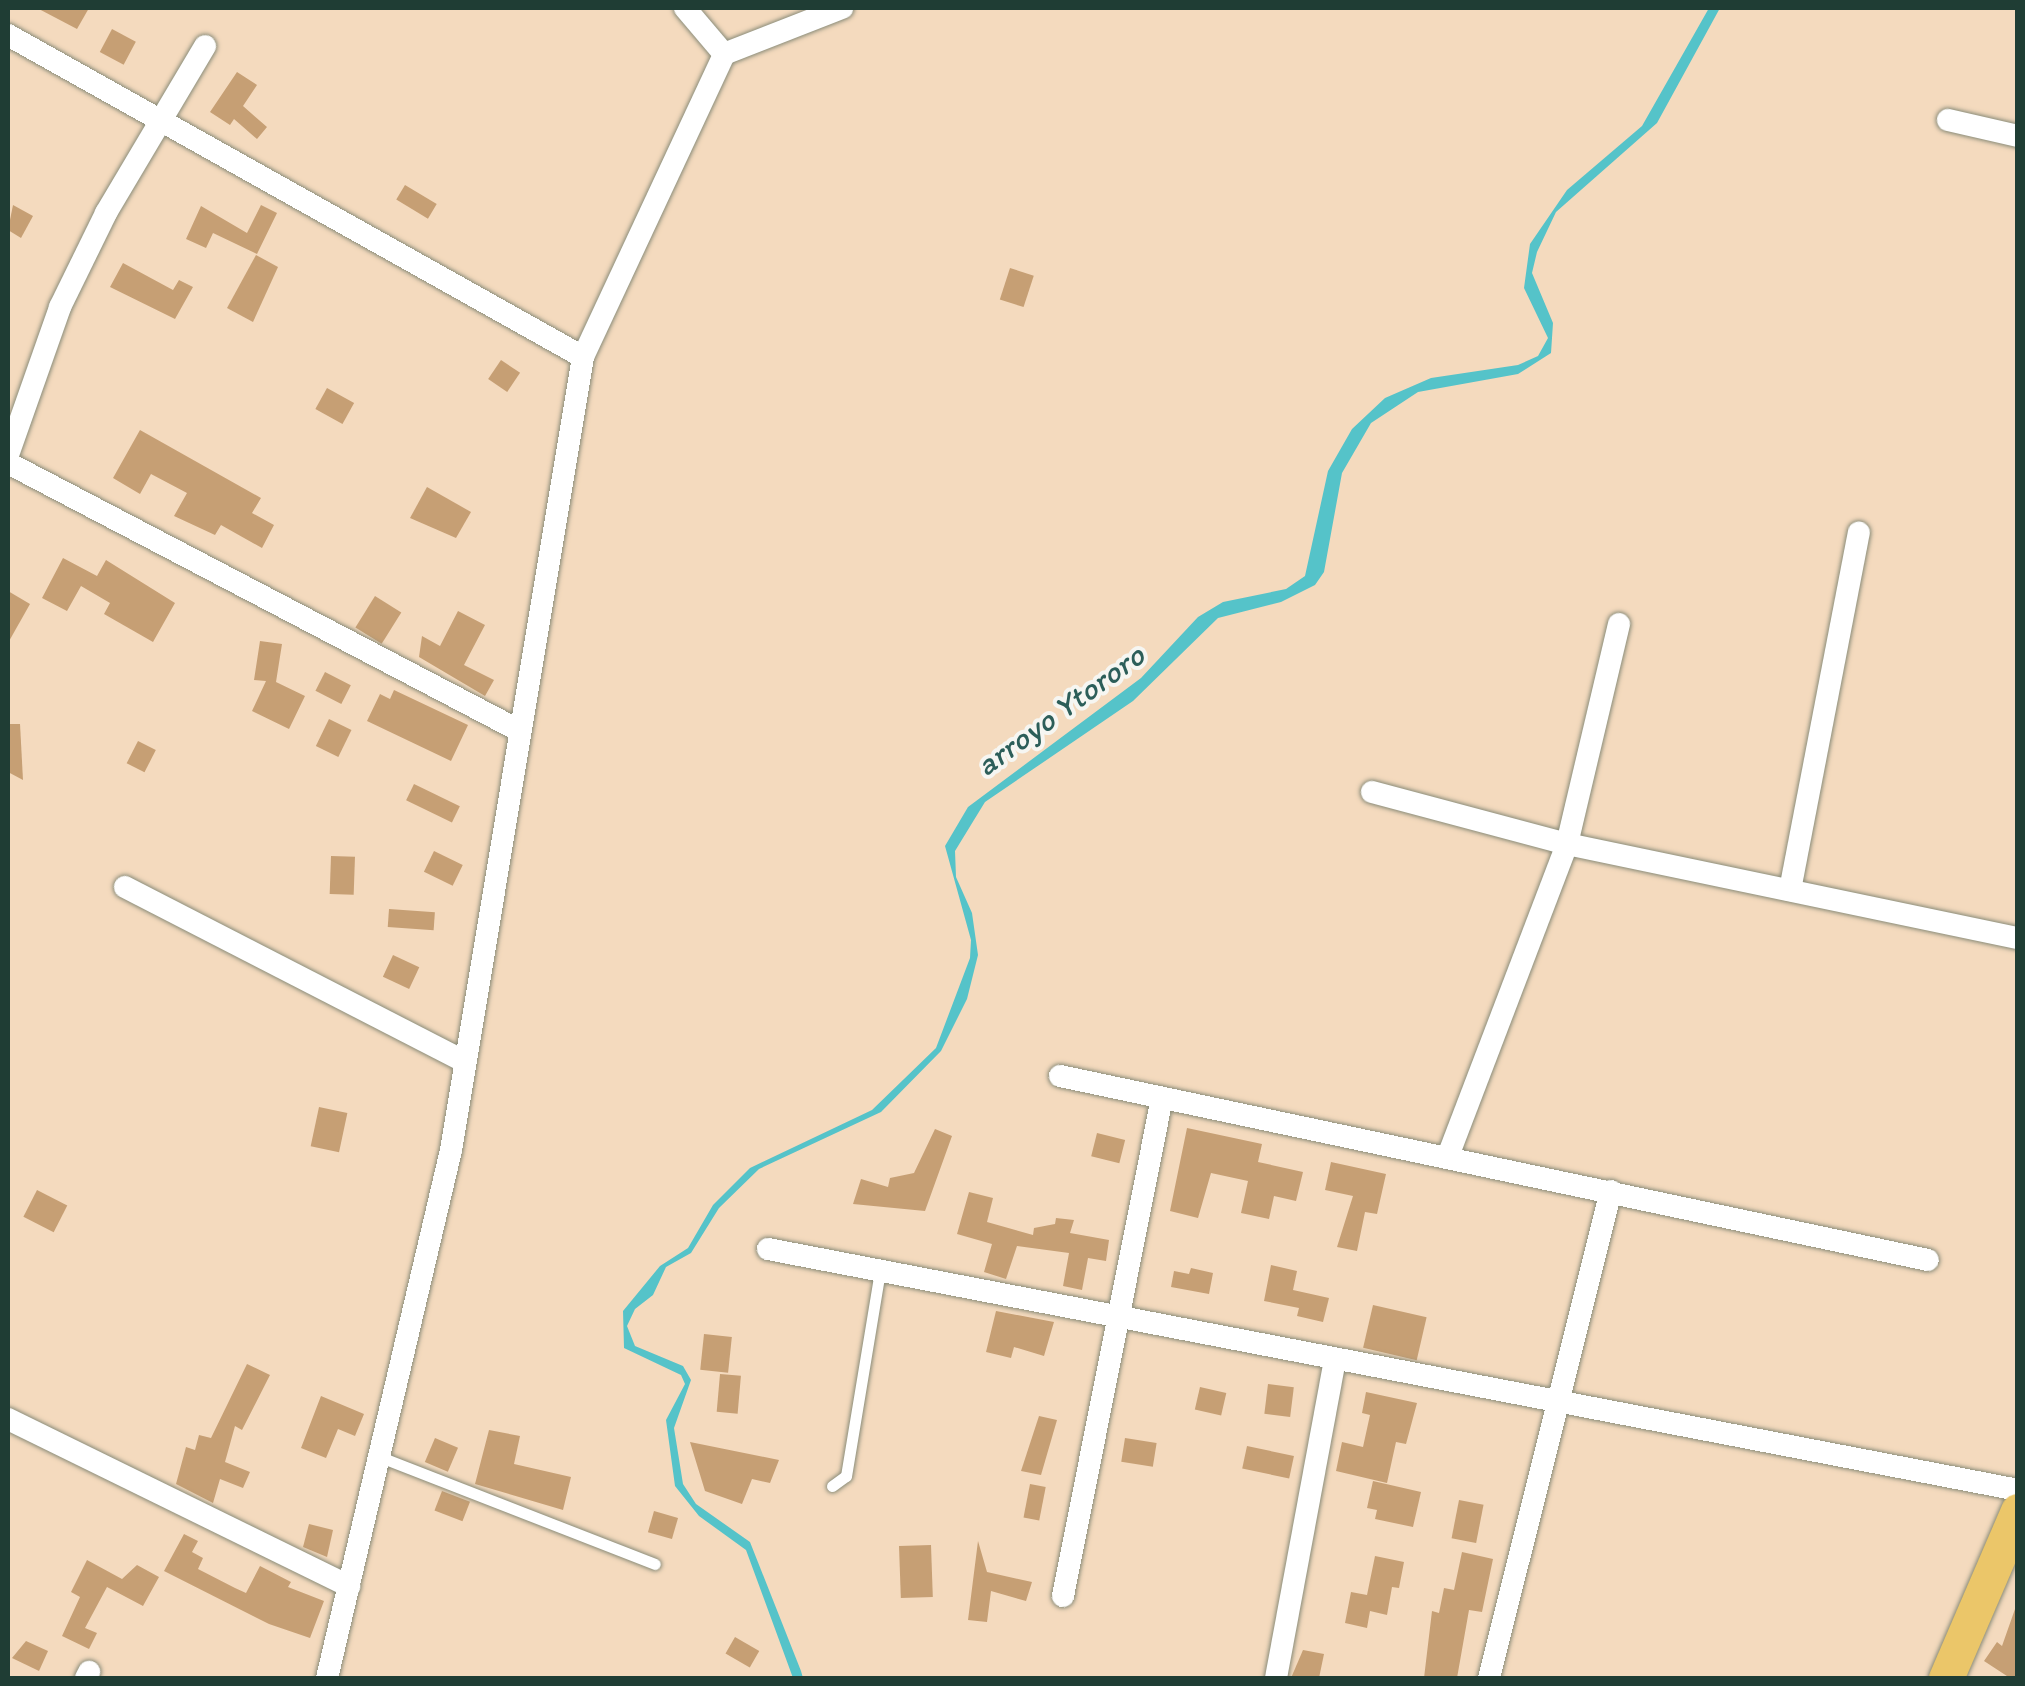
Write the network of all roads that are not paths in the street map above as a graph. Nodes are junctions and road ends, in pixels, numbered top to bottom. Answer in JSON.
{"nodes":[{"id":1,"x":686,"y":8,"type":"edge"},
{"id":2,"x":842,"y":8,"type":"edge"},
{"id":3,"x":8,"y":35,"type":"edge"},
{"id":4,"x":206,"y":46,"type":"dead end"},
{"id":5,"x":724,"y":54,"type":"junction"},
{"id":6,"x":162,"y":118,"type":"junction"},
{"id":7,"x":1948,"y":120,"type":"dead end"},
{"id":8,"x":2018,"y":136,"type":"edge"},
{"id":9,"x":583,"y":357,"type":"junction"},
{"id":10,"x":8,"y":455,"type":"edge"},
{"id":11,"x":8,"y":464,"type":"edge"},
{"id":12,"x":1859,"y":533,"type":"dead end"},
{"id":13,"x":1619,"y":624,"type":"dead end"},
{"id":14,"x":520,"y":732,"type":"junction"},
{"id":15,"x":1372,"y":792,"type":"dead end"},
{"id":16,"x":1567,"y":844,"type":"junction"},
{"id":17,"x":125,"y":888,"type":"dead end"},
{"id":18,"x":1790,"y":890,"type":"junction"},
{"id":19,"x":2016,"y":931,"type":"edge"},
{"id":20,"x":464,"y":1061,"type":"junction"},
{"id":21,"x":1060,"y":1076,"type":"dead end"},
{"id":22,"x":1162,"y":1098,"type":"junction"},
{"id":23,"x":1448,"y":1156,"type":"junction"},
{"id":24,"x":1611,"y":1191,"type":"junction"},
{"id":25,"x":768,"y":1249,"type":"dead end"},
{"id":26,"x":1928,"y":1260,"type":"dead end"},
{"id":27,"x":880,"y":1270,"type":"junction"},
{"id":28,"x":1120,"y":1316,"type":"junction"},
{"id":29,"x":1335,"y":1359,"type":"junction"},
{"id":30,"x":1559,"y":1404,"type":"junction"},
{"id":31,"x":8,"y":1419,"type":"edge"},
{"id":32,"x":378,"y":1456,"type":"junction"},
{"id":33,"x":832,"y":1486,"type":"dead end"},
{"id":34,"x":2018,"y":1490,"type":"edge"},
{"id":35,"x":2018,"y":1511,"type":"edge"},
{"id":36,"x":655,"y":1564,"type":"dead end"},
{"id":37,"x":349,"y":1586,"type":"junction"},
{"id":38,"x":1063,"y":1596,"type":"dead end"},
{"id":39,"x":327,"y":1678,"type":"edge"},
{"id":40,"x":1276,"y":1678,"type":"edge"},
{"id":41,"x":1489,"y":1678,"type":"edge"},
{"id":42,"x":1946,"y":1678,"type":"edge"}],
"edges":[{"from":1,"to":5,"type":"street"},
{"from":2,"to":5,"type":"street"},
{"from":3,"to":6,"type":"street"},
{"from":4,"to":6,"type":"street"},
{"from":5,"to":9,"type":"street"},
{"from":6,"to":9,"type":"street"},
{"from":6,"to":10,"type":"street"},
{"from":7,"to":8,"type":"street"},
{"from":9,"to":14,"type":"street"},
{"from":11,"to":14,"type":"street"},
{"from":12,"to":18,"type":"street"},
{"from":13,"to":16,"type":"street"},
{"from":14,"to":20,"type":"street"},
{"from":15,"to":16,"type":"street"},
{"from":16,"to":18,"type":"street"},
{"from":16,"to":23,"type":"street"},
{"from":17,"to":20,"type":"street"},
{"from":18,"to":19,"type":"street"},
{"from":20,"to":32,"type":"street"},
{"from":21,"to":22,"type":"street"},
{"from":22,"to":23,"type":"street"},
{"from":22,"to":28,"type":"street"},
{"from":23,"to":24,"type":"street"},
{"from":24,"to":26,"type":"street"},
{"from":24,"to":30,"type":"street"},
{"from":25,"to":27,"type":"street"},
{"from":27,"to":28,"type":"street"},
{"from":27,"to":33,"type":"lane"},
{"from":28,"to":29,"type":"street"},
{"from":28,"to":38,"type":"street"},
{"from":29,"to":30,"type":"street"},
{"from":29,"to":40,"type":"street"},
{"from":30,"to":34,"type":"street"},
{"from":30,"to":41,"type":"street"},
{"from":31,"to":37,"type":"street"},
{"from":32,"to":36,"type":"lane"},
{"from":32,"to":37,"type":"street"},
{"from":35,"to":42,"type":"main road"},
{"from":37,"to":39,"type":"street"}]}
